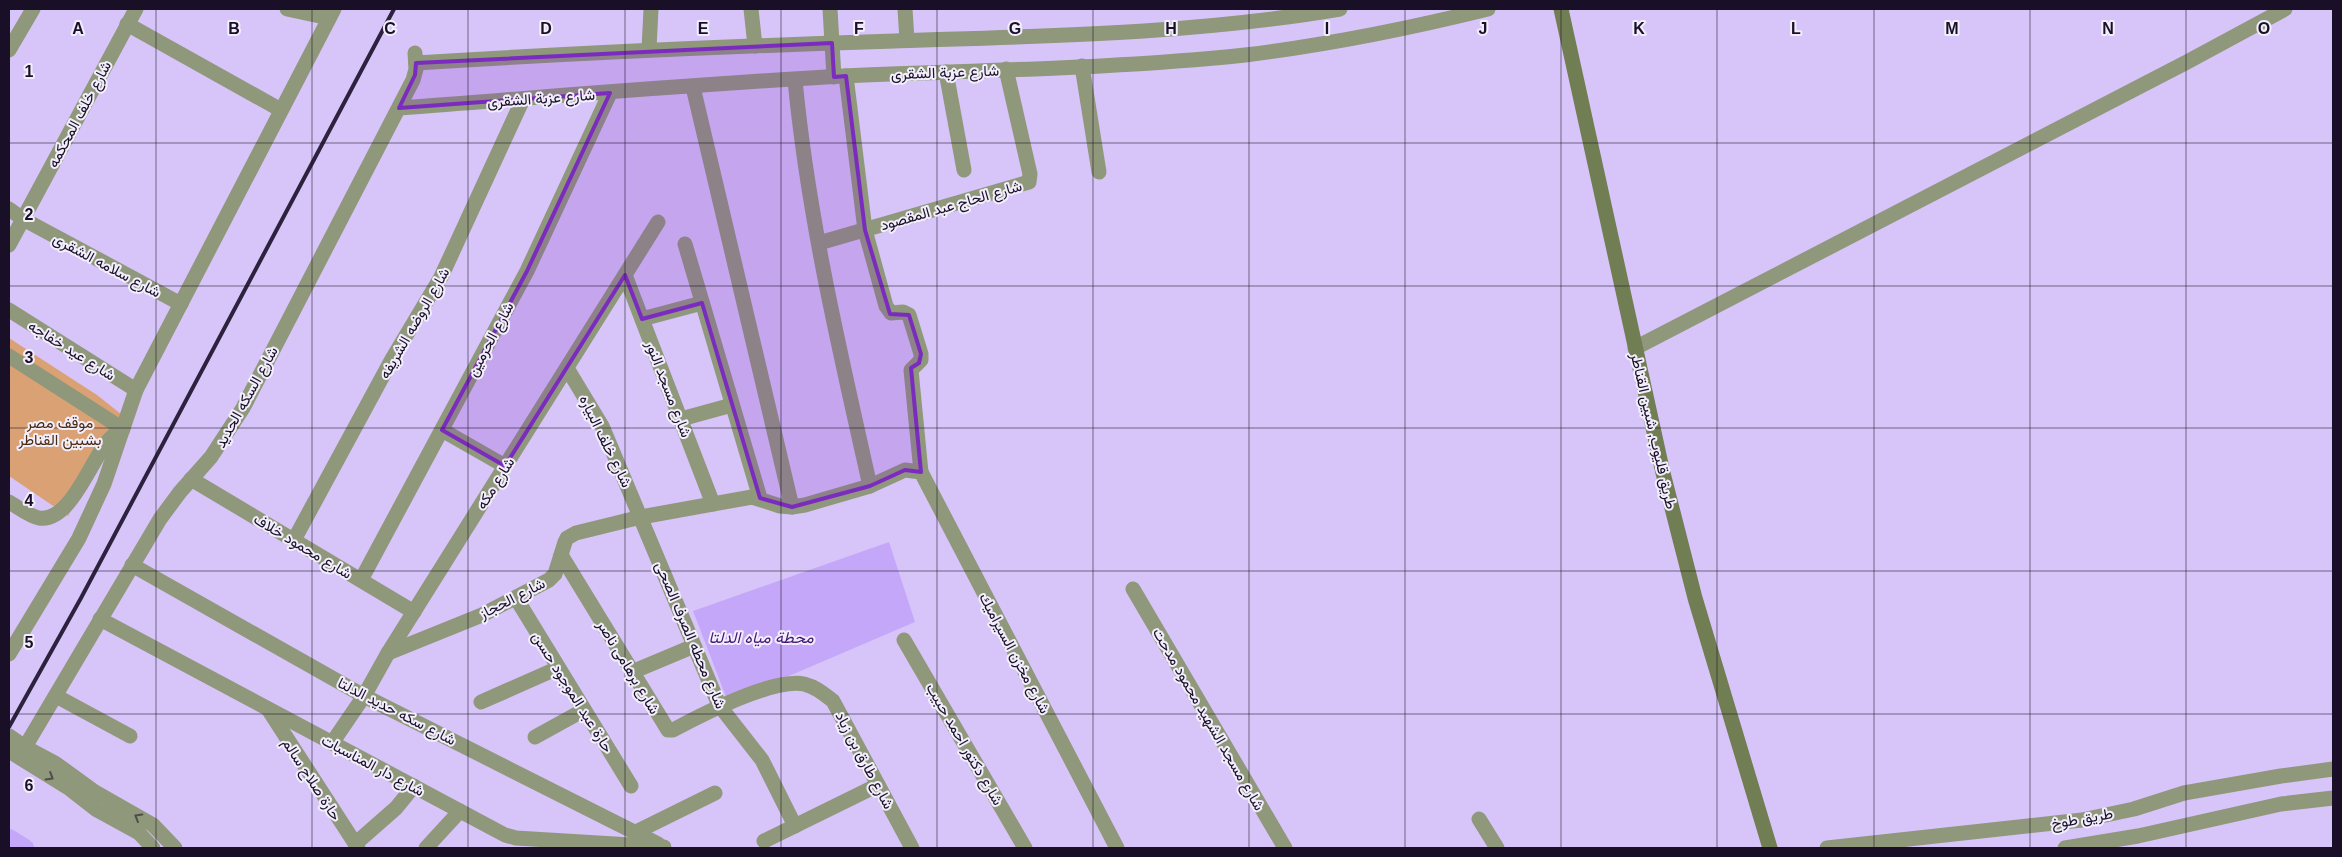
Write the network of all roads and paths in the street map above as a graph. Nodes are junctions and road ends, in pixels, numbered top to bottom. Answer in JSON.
{"nodes":[{"id":1,"x":33,"y":9,"type":"edge"},
{"id":2,"x":136,"y":9,"type":"edge"},
{"id":3,"x":288,"y":9,"type":"edge"},
{"id":4,"x":651,"y":9,"type":"edge"},
{"id":5,"x":751,"y":9,"type":"edge"},
{"id":6,"x":830,"y":9,"type":"edge"},
{"id":7,"x":905,"y":9,"type":"edge"},
{"id":8,"x":1340,"y":9,"type":"edge"},
{"id":9,"x":1488,"y":9,"type":"edge"},
{"id":10,"x":1561,"y":9,"type":"edge"},
{"id":11,"x":2285,"y":9,"type":"edge"},
{"id":12,"x":332,"y":13,"type":"edge"},
{"id":13,"x":127,"y":24,"type":"junction"},
{"id":14,"x":907,"y":40,"type":"junction"},
{"id":15,"x":832,"y":43,"type":"junction"},
{"id":16,"x":755,"y":46,"type":"junction"},
{"id":17,"x":649,"y":49,"type":"junction"},
{"id":18,"x":9,"y":50,"type":"edge"},
{"id":19,"x":1082,"y":66,"type":"junction"},
{"id":20,"x":1006,"y":70,"type":"junction"},
{"id":21,"x":946,"y":72,"type":"junction"},
{"id":22,"x":840,"y":77,"type":"junction"},
{"id":23,"x":795,"y":80,"type":"junction"},
{"id":24,"x":693,"y":87,"type":"junction"},
{"id":25,"x":610,"y":93,"type":"junction"},
{"id":26,"x":523,"y":99,"type":"junction"},
{"id":27,"x":399,"y":108,"type":"junction"},
{"id":28,"x":282,"y":110,"type":"junction"},
{"id":29,"x":964,"y":170,"type":"dead end"},
{"id":30,"x":1099,"y":172,"type":"dead end"},
{"id":31,"x":9,"y":209,"type":"edge"},
{"id":32,"x":23,"y":219,"type":"junction"},
{"id":33,"x":658,"y":222,"type":"dead end"},
{"id":34,"x":865,"y":230,"type":"junction"},
{"id":35,"x":819,"y":243,"type":"junction"},
{"id":36,"x":685,"y":244,"type":"dead end"},
{"id":37,"x":9,"y":245,"type":"edge"},
{"id":38,"x":625,"y":275,"type":"junction"},
{"id":39,"x":702,"y":303,"type":"junction"},
{"id":40,"x":180,"y":304,"type":"junction"},
{"id":41,"x":9,"y":310,"type":"edge"},
{"id":42,"x":642,"y":319,"type":"junction"},
{"id":43,"x":1635,"y":348,"type":"junction"},
{"id":44,"x":9,"y":356,"type":"edge"},
{"id":45,"x":567,"y":368,"type":"junction"},
{"id":46,"x":136,"y":390,"type":"junction"},
{"id":47,"x":732,"y":405,"type":"junction"},
{"id":48,"x":680,"y":419,"type":"junction"},
{"id":49,"x":123,"y":429,"type":"junction"},
{"id":50,"x":442,"y":430,"type":"junction"},
{"id":51,"x":505,"y":466,"type":"junction"},
{"id":52,"x":921,"y":472,"type":"junction"},
{"id":53,"x":192,"y":480,"type":"junction"},
{"id":54,"x":870,"y":486,"type":"junction"},
{"id":55,"x":760,"y":498,"type":"junction"},
{"id":56,"x":9,"y":502,"type":"edge"},
{"id":57,"x":713,"y":504,"type":"junction"},
{"id":58,"x":792,"y":507,"type":"junction"},
{"id":59,"x":641,"y":517,"type":"junction"},
{"id":60,"x":294,"y":540,"type":"junction"},
{"id":61,"x":561,"y":554,"type":"junction"},
{"id":62,"x":132,"y":565,"type":"junction"},
{"id":63,"x":361,"y":580,"type":"junction"},
{"id":64,"x":1133,"y":589,"type":"dead end"},
{"id":65,"x":516,"y":598,"type":"junction"},
{"id":66,"x":414,"y":612,"type":"junction"},
{"id":67,"x":100,"y":619,"type":"junction"},
{"id":68,"x":904,"y":640,"type":"dead end"},
{"id":69,"x":694,"y":646,"type":"junction"},
{"id":70,"x":388,"y":653,"type":"junction"},
{"id":71,"x":9,"y":654,"type":"edge"},
{"id":72,"x":558,"y":668,"type":"junction"},
{"id":73,"x":632,"y":672,"type":"junction"},
{"id":74,"x":56,"y":696,"type":"junction"},
{"id":75,"x":364,"y":696,"type":"junction"},
{"id":76,"x":481,"y":702,"type":"dead end"},
{"id":77,"x":719,"y":705,"type":"junction"},
{"id":78,"x":267,"y":709,"type":"junction"},
{"id":79,"x":584,"y":710,"type":"junction"},
{"id":80,"x":9,"y":736,"type":"edge"},
{"id":81,"x":130,"y":736,"type":"dead end"},
{"id":82,"x":535,"y":737,"type":"dead end"},
{"id":83,"x":332,"y":743,"type":"junction"},
{"id":84,"x":25,"y":747,"type":"junction"},
{"id":85,"x":9,"y":751,"type":"edge"},
{"id":86,"x":2333,"y":770,"type":"edge"},
{"id":87,"x":878,"y":785,"type":"junction"},
{"id":88,"x":414,"y":786,"type":"junction"},
{"id":89,"x":631,"y":786,"type":"dead end"},
{"id":90,"x":715,"y":793,"type":"dead end"},
{"id":91,"x":2333,"y":798,"type":"edge"},
{"id":92,"x":460,"y":811,"type":"junction"},
{"id":93,"x":1480,"y":818,"type":"dead end"},
{"id":94,"x":795,"y":826,"type":"junction"},
{"id":95,"x":636,"y":832,"type":"junction"},
{"id":96,"x":764,"y":841,"type":"dead end"},
{"id":97,"x":588,"y":845,"type":"edge"},
{"id":98,"x":2104,"y":845,"type":"edge"},
{"id":99,"x":357,"y":846,"type":"edge"},
{"id":100,"x":906,"y":846,"type":"edge"},
{"id":101,"x":153,"y":848,"type":"edge"},
{"id":102,"x":175,"y":848,"type":"edge"},
{"id":103,"x":426,"y":848,"type":"edge"},
{"id":104,"x":665,"y":848,"type":"edge"},
{"id":105,"x":1025,"y":848,"type":"edge"},
{"id":106,"x":1117,"y":848,"type":"edge"},
{"id":107,"x":1285,"y":848,"type":"edge"},
{"id":108,"x":1497,"y":848,"type":"edge"},
{"id":109,"x":1770,"y":848,"type":"edge"},
{"id":110,"x":1827,"y":848,"type":"edge"},
{"id":111,"x":2065,"y":848,"type":"edge"}],
"edges":[{"from":1,"to":18,"type":"street"},
{"from":2,"to":13,"type":"street","name":"شارع خلف المحكمه"},
{"from":3,"to":12,"type":"street"},
{"from":4,"to":17,"type":"street"},
{"from":5,"to":16,"type":"street"},
{"from":6,"to":15,"type":"street"},
{"from":7,"to":14,"type":"street"},
{"from":8,"to":14,"type":"street"},
{"from":9,"to":19,"type":"street","name":"شارع عزبة الشقرى"},
{"from":10,"to":43,"type":"main road","name":"طريق قليوب, شبين القناطر"},
{"from":11,"to":43,"type":"street"},
{"from":12,"to":28,"type":"street"},
{"from":13,"to":28,"type":"street"},
{"from":13,"to":32,"type":"street","name":"شارع خلف المحكمه"},
{"from":14,"to":15,"type":"street"},
{"from":15,"to":16,"type":"street"},
{"from":15,"to":22,"type":"street"},
{"from":16,"to":17,"type":"street"},
{"from":17,"to":27,"type":"street","name":"شارع السكه الحديد"},
{"from":19,"to":20,"type":"street","name":"شارع عزبة الشقرى"},
{"from":19,"to":30,"type":"street"},
{"from":20,"to":21,"type":"street","name":"شارع عزبة الشقرى"},
{"from":20,"to":34,"type":"street","name":"شارع الحاج عبد المقصود"},
{"from":21,"to":22,"type":"street","name":"شارع عزبة الشقرى"},
{"from":21,"to":29,"type":"street"},
{"from":22,"to":23,"type":"street","name":"شارع عزبة الشقرى"},
{"from":22,"to":34,"type":"street"},
{"from":23,"to":24,"type":"street","name":"شارع عزبة الشقرى"},
{"from":23,"to":35,"type":"street"},
{"from":24,"to":25,"type":"street","name":"شارع عزبة الشقرى"},
{"from":24,"to":58,"type":"street"},
{"from":25,"to":26,"type":"street","name":"شارع عزبة الشقرى"},
{"from":25,"to":50,"type":"street","name":"شارع الحرمين"},
{"from":26,"to":27,"type":"street","name":"شارع عزبة الشقرى"},
{"from":26,"to":60,"type":"street","name":"شارع الروضه الشريفه"},
{"from":27,"to":53,"type":"street","name":"شارع السكه الحديد"},
{"from":28,"to":40,"type":"street"},
{"from":31,"to":32,"type":"street","name":"شارع سلامه الشقرى"},
{"from":32,"to":37,"type":"street","name":"شارع خلف المحكمه"},
{"from":32,"to":40,"type":"street","name":"شارع سلامه الشقرى"},
{"from":33,"to":38,"type":"street","name":"شارع مكه"},
{"from":34,"to":35,"type":"street","name":"شارع الحاج عبد المقصود"},
{"from":34,"to":52,"type":"street"},
{"from":35,"to":54,"type":"street"},
{"from":36,"to":39,"type":"street"},
{"from":38,"to":42,"type":"street","name":"شارع مسجد النور"},
{"from":38,"to":45,"type":"street","name":"شارع مكه"},
{"from":39,"to":42,"type":"street"},
{"from":39,"to":47,"type":"street"},
{"from":40,"to":46,"type":"street"},
{"from":41,"to":46,"type":"street","name":"شارع عيد خفاجه"},
{"from":42,"to":48,"type":"street","name":"شارع مسجد النور"},
{"from":43,"to":109,"type":"main road","name":"طريق قليوب, شبين القناطر"},
{"from":44,"to":49,"type":"street"},
{"from":45,"to":51,"type":"street","name":"شارع مكه"},
{"from":45,"to":59,"type":"street","name":"شارع خلف البياره"},
{"from":46,"to":49,"type":"street"},
{"from":47,"to":48,"type":"street"},
{"from":47,"to":55,"type":"street"},
{"from":48,"to":57,"type":"street","name":"شارع مسجد النور"},
{"from":49,"to":56,"type":"street"},
{"from":49,"to":71,"type":"street"},
{"from":50,"to":51,"type":"street"},
{"from":50,"to":63,"type":"street","name":"شارع الحرمين"},
{"from":51,"to":66,"type":"street","name":"شارع مكه"},
{"from":52,"to":54,"type":"street"},
{"from":52,"to":106,"type":"street","name":"شارع مخزن السيراميك"},
{"from":53,"to":60,"type":"street","name":"شارع محمود خلاف"},
{"from":53,"to":62,"type":"street","name":"شارع السكه الحديد"},
{"from":54,"to":58,"type":"street"},
{"from":55,"to":57,"type":"street","name":"شارع الحجاز"},
{"from":55,"to":58,"type":"street"},
{"from":57,"to":59,"type":"street","name":"شارع الحجاز"},
{"from":59,"to":61,"type":"street","name":"شارع الحجاز"},
{"from":59,"to":69,"type":"street","name":"شارع محطه الصرف الصحى"},
{"from":60,"to":63,"type":"street","name":"شارع محمود خلاف"},
{"from":61,"to":65,"type":"street","name":"شارع الحجاز"},
{"from":61,"to":73,"type":"street","name":"شارع برهامى ناصر"},
{"from":62,"to":67,"type":"street","name":"شارع السكه الحديد"},
{"from":62,"to":75,"type":"street","name":"شارع سكه حديد الدلتا"},
{"from":63,"to":66,"type":"street","name":"شارع محمود خلاف"},
{"from":64,"to":107,"type":"street","name":"شارع مسجد الشهيد محمود مدحت"},
{"from":65,"to":70,"type":"street","name":"شارع الحجاز"},
{"from":65,"to":72,"type":"street","name":"حارة عبد الموجود حسن"},
{"from":66,"to":70,"type":"street","name":"شارع مكه"},
{"from":67,"to":74,"type":"street","name":"شارع السكه الحديد"},
{"from":67,"to":78,"type":"street","name":"شارع دار المناسبات"},
{"from":68,"to":105,"type":"street","name":"شارع دكتور احمد حبيب"},
{"from":69,"to":73,"type":"street"},
{"from":69,"to":77,"type":"street","name":"شارع محطه الصرف الصحى"},
{"from":70,"to":75,"type":"street","name":"شارع مكه"},
{"from":72,"to":76,"type":"street"},
{"from":72,"to":79,"type":"street","name":"حارة عبد الموجود حسن"},
{"from":73,"to":77,"type":"street","name":"شارع برهامى ناصر"},
{"from":74,"to":81,"type":"street"},
{"from":74,"to":84,"type":"street","name":"شارع السكه الحديد"},
{"from":75,"to":83,"type":"street","name":"شارع مكه"},
{"from":75,"to":95,"type":"street","name":"شارع سكه حديد الدلتا"},
{"from":77,"to":87,"type":"street","name":"شارع طارق بن زياد"},
{"from":77,"to":94,"type":"street","name":"شارع محطه الصرف الصحى"},
{"from":78,"to":83,"type":"street","name":"شارع دار المناسبات"},
{"from":78,"to":99,"type":"street","name":"حارة صلاح سالم"},
{"from":79,"to":82,"type":"street"},
{"from":79,"to":89,"type":"street","name":"حارة عبد الموجود حسن"},
{"from":80,"to":84,"type":"street"},
{"from":83,"to":88,"type":"street","name":"شارع دار المناسبات"},
{"from":102,"to":84,"type":"street","one_way":true},
{"from":85,"to":101,"type":"street","one_way":true},
{"from":86,"to":110,"type":"street","name":"طريق طوخ"},
{"from":87,"to":94,"type":"street"},
{"from":87,"to":100,"type":"street","name":"شارع طارق بن زياد"},
{"from":88,"to":92,"type":"street","name":"شارع دار المناسبات"},
{"from":88,"to":99,"type":"street"},
{"from":90,"to":95,"type":"street"},
{"from":91,"to":98,"type":"street","name":"طريق طوخ"},
{"from":92,"to":97,"type":"street","name":"شارع دار المناسبات"},
{"from":92,"to":103,"type":"street"},
{"from":93,"to":108,"type":"street"},
{"from":94,"to":96,"type":"street"},
{"from":95,"to":104,"type":"street","name":"شارع سكه حديد الدلتا"},
{"from":97,"to":104,"type":"street","name":"شارع دار المناسبات"},
{"from":98,"to":111,"type":"street","name":"طريق طوخ"}]}
